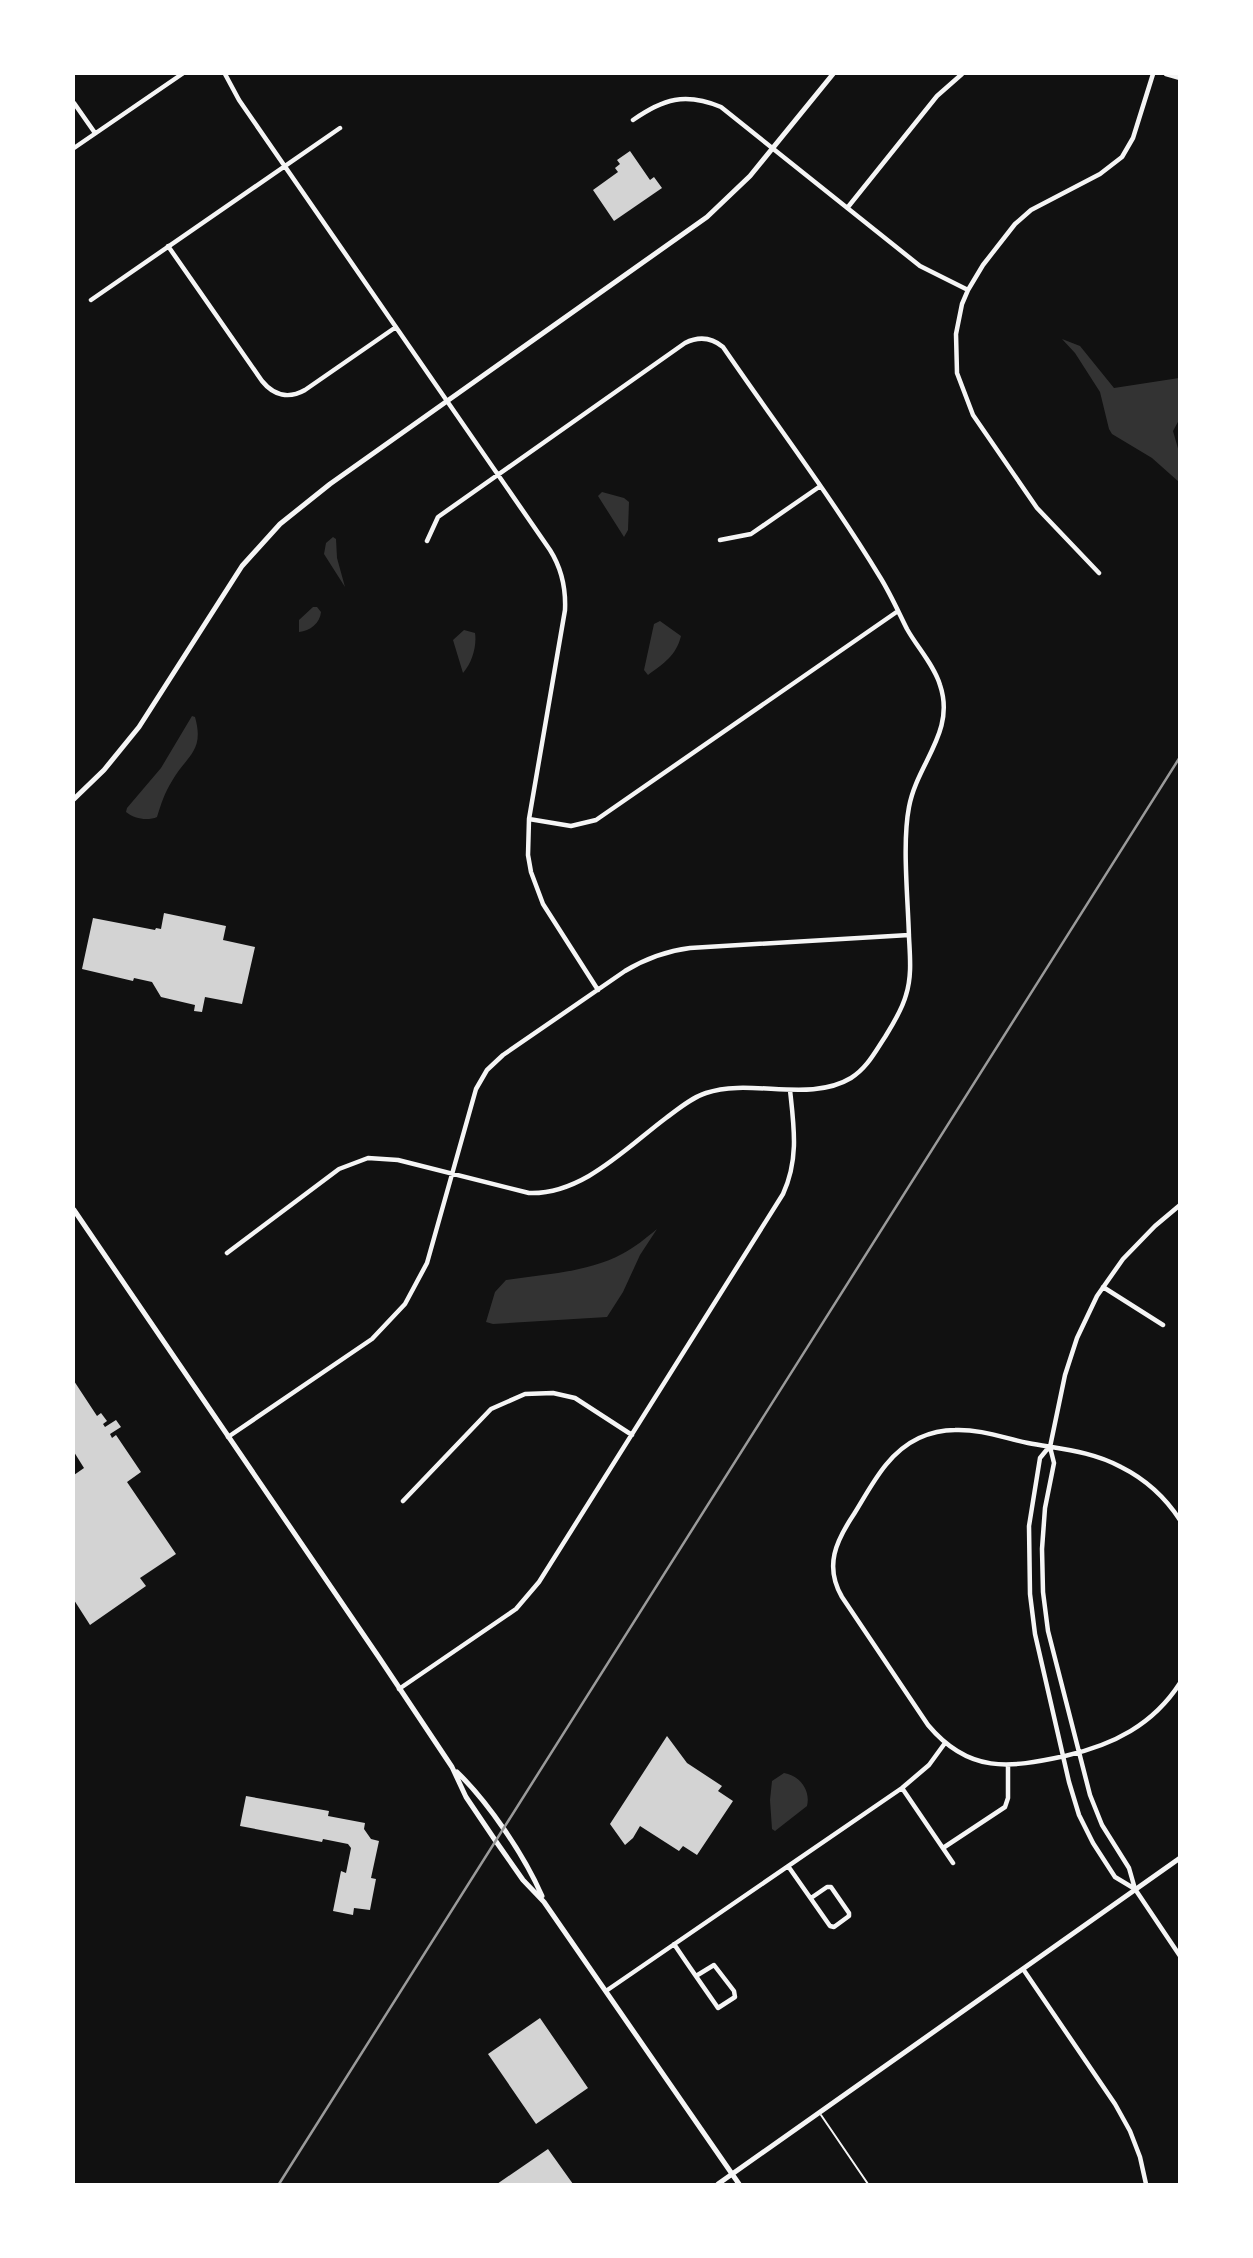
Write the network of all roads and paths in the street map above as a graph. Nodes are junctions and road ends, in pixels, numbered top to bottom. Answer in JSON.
{"nodes":[{"id":1,"x":182,"y":74,"type":"edge"},
{"id":2,"x":225,"y":74,"type":"edge"},
{"id":3,"x":832,"y":74,"type":"edge"},
{"id":4,"x":962,"y":74,"type":"edge"},
{"id":5,"x":1153,"y":74,"type":"edge"},
{"id":6,"x":1166,"y":74,"type":"edge"},
{"id":7,"x":1180,"y":78,"type":"edge"},
{"id":8,"x":74,"y":103,"type":"edge"},
{"id":9,"x":634,"y":120,"type":"dead end"},
{"id":10,"x":340,"y":128,"type":"dead end"},
{"id":11,"x":95,"y":133,"type":"junction"},
{"id":12,"x":74,"y":148,"type":"edge"},
{"id":13,"x":773,"y":148,"type":"junction"},
{"id":14,"x":284,"y":166,"type":"junction"},
{"id":15,"x":848,"y":207,"type":"junction"},
{"id":16,"x":168,"y":246,"type":"junction"},
{"id":17,"x":968,"y":290,"type":"junction"},
{"id":18,"x":91,"y":300,"type":"dead end"},
{"id":19,"x":396,"y":327,"type":"junction"},
{"id":20,"x":446,"y":401,"type":"junction"},
{"id":21,"x":497,"y":475,"type":"junction"},
{"id":22,"x":820,"y":487,"type":"junction"},
{"id":23,"x":720,"y":540,"type":"dead end"},
{"id":24,"x":427,"y":541,"type":"dead end"},
{"id":25,"x":1099,"y":573,"type":"dead end"},
{"id":26,"x":898,"y":611,"type":"junction"},
{"id":27,"x":74,"y":799,"type":"edge"},
{"id":28,"x":529,"y":819,"type":"junction"},
{"id":29,"x":909,"y":935,"type":"junction"},
{"id":30,"x":598,"y":990,"type":"junction"},
{"id":31,"x":790,"y":1090,"type":"junction"},
{"id":32,"x":453,"y":1175,"type":"junction"},
{"id":33,"x":1180,"y":1205,"type":"edge"},
{"id":34,"x":74,"y":1210,"type":"edge"},
{"id":35,"x":227,"y":1253,"type":"dead end"},
{"id":36,"x":1103,"y":1287,"type":"junction"},
{"id":37,"x":1163,"y":1325,"type":"dead end"},
{"id":38,"x":632,"y":1435,"type":"junction"},
{"id":39,"x":228,"y":1437,"type":"junction"},
{"id":40,"x":1050,"y":1447,"type":"junction"},
{"id":41,"x":403,"y":1501,"type":"dead end"},
{"id":42,"x":1180,"y":1520,"type":"edge"},
{"id":43,"x":1180,"y":1683,"type":"edge"},
{"id":44,"x":399,"y":1689,"type":"junction"},
{"id":45,"x":945,"y":1742,"type":"junction"},
{"id":46,"x":1078,"y":1753,"type":"junction"},
{"id":47,"x":1062,"y":1756,"type":"junction"},
{"id":48,"x":1008,"y":1766,"type":"junction"},
{"id":49,"x":452,"y":1768,"type":"junction"},
{"id":50,"x":902,"y":1788,"type":"junction"},
{"id":51,"x":943,"y":1848,"type":"junction"},
{"id":52,"x":1180,"y":1858,"type":"edge"},
{"id":53,"x":953,"y":1863,"type":"dead end"},
{"id":54,"x":788,"y":1866,"type":"junction"},
{"id":55,"x":1135,"y":1889,"type":"junction"},
{"id":56,"x":811,"y":1898,"type":"junction"},
{"id":57,"x":544,"y":1902,"type":"junction"},
{"id":58,"x":674,"y":1944,"type":"junction"},
{"id":59,"x":1180,"y":1956,"type":"edge"},
{"id":60,"x":1022,"y":1968,"type":"junction"},
{"id":61,"x":696,"y":1976,"type":"junction"},
{"id":62,"x":606,"y":1991,"type":"junction"},
{"id":63,"x":818,"y":2111,"type":"junction"},
{"id":64,"x":732,"y":2175,"type":"junction"},
{"id":65,"x":718,"y":2185,"type":"edge"},
{"id":66,"x":738,"y":2185,"type":"edge"},
{"id":67,"x":868,"y":2185,"type":"edge"},
{"id":68,"x":1146,"y":2185,"type":"edge"}],
"edges":[{"from":1,"to":11,"type":"street"},
{"from":2,"to":14,"type":"street"},
{"from":3,"to":13,"type":"street"},
{"from":4,"to":15,"type":"street"},
{"from":5,"to":17,"type":"street"},
{"from":6,"to":7,"type":"street"},
{"from":8,"to":11,"type":"street"},
{"from":9,"to":13,"type":"street"},
{"from":10,"to":14,"type":"street"},
{"from":11,"to":12,"type":"street"},
{"from":13,"to":15,"type":"street"},
{"from":13,"to":20,"type":"street"},
{"from":14,"to":16,"type":"street"},
{"from":14,"to":19,"type":"street"},
{"from":15,"to":17,"type":"street"},
{"from":16,"to":18,"type":"street"},
{"from":16,"to":19,"type":"street"},
{"from":17,"to":25,"type":"street"},
{"from":19,"to":20,"type":"street"},
{"from":20,"to":21,"type":"street"},
{"from":20,"to":27,"type":"street"},
{"from":21,"to":22,"type":"street"},
{"from":21,"to":24,"type":"street"},
{"from":21,"to":28,"type":"street"},
{"from":22,"to":23,"type":"street"},
{"from":22,"to":26,"type":"street"},
{"from":26,"to":28,"type":"street"},
{"from":26,"to":29,"type":"street"},
{"from":28,"to":30,"type":"street"},
{"from":29,"to":30,"type":"street"},
{"from":29,"to":31,"type":"street"},
{"from":30,"to":32,"type":"street"},
{"from":31,"to":32,"type":"street"},
{"from":31,"to":38,"type":"street"},
{"from":32,"to":35,"type":"street"},
{"from":32,"to":39,"type":"street"},
{"from":33,"to":36,"type":"street"},
{"from":34,"to":39,"type":"street"},
{"from":36,"to":37,"type":"street"},
{"from":36,"to":40,"type":"street"},
{"from":38,"to":41,"type":"street"},
{"from":38,"to":44,"type":"street"},
{"from":39,"to":44,"type":"street"},
{"from":40,"to":42,"type":"street"},
{"from":40,"to":45,"type":"street"},
{"from":40,"to":46,"type":"street"},
{"from":40,"to":47,"type":"street"},
{"from":43,"to":46,"type":"street"},
{"from":44,"to":49,"type":"street"},
{"from":45,"to":48,"type":"street"},
{"from":45,"to":50,"type":"street"},
{"from":46,"to":47,"type":"street"},
{"from":46,"to":55,"type":"street"},
{"from":47,"to":48,"type":"street"},
{"from":47,"to":55,"type":"street"},
{"from":48,"to":51,"type":"street"},
{"from":49,"to":57,"type":"street"},
{"from":49,"to":57,"type":"street"},
{"from":50,"to":51,"type":"street"},
{"from":50,"to":54,"type":"street"},
{"from":51,"to":53,"type":"street"},
{"from":52,"to":55,"type":"street"},
{"from":54,"to":56,"type":"street"},
{"from":54,"to":58,"type":"street"},
{"from":55,"to":59,"type":"street"},
{"from":55,"to":60,"type":"street"},
{"from":56,"to":56,"type":"street"},
{"from":57,"to":62,"type":"street"},
{"from":58,"to":61,"type":"street"},
{"from":58,"to":62,"type":"street"},
{"from":60,"to":63,"type":"street"},
{"from":60,"to":68,"type":"street"},
{"from":61,"to":61,"type":"street"},
{"from":62,"to":64,"type":"street"},
{"from":63,"to":64,"type":"street"},
{"from":63,"to":67,"type":"lane"},
{"from":64,"to":65,"type":"street"},
{"from":64,"to":66,"type":"street"}]}
